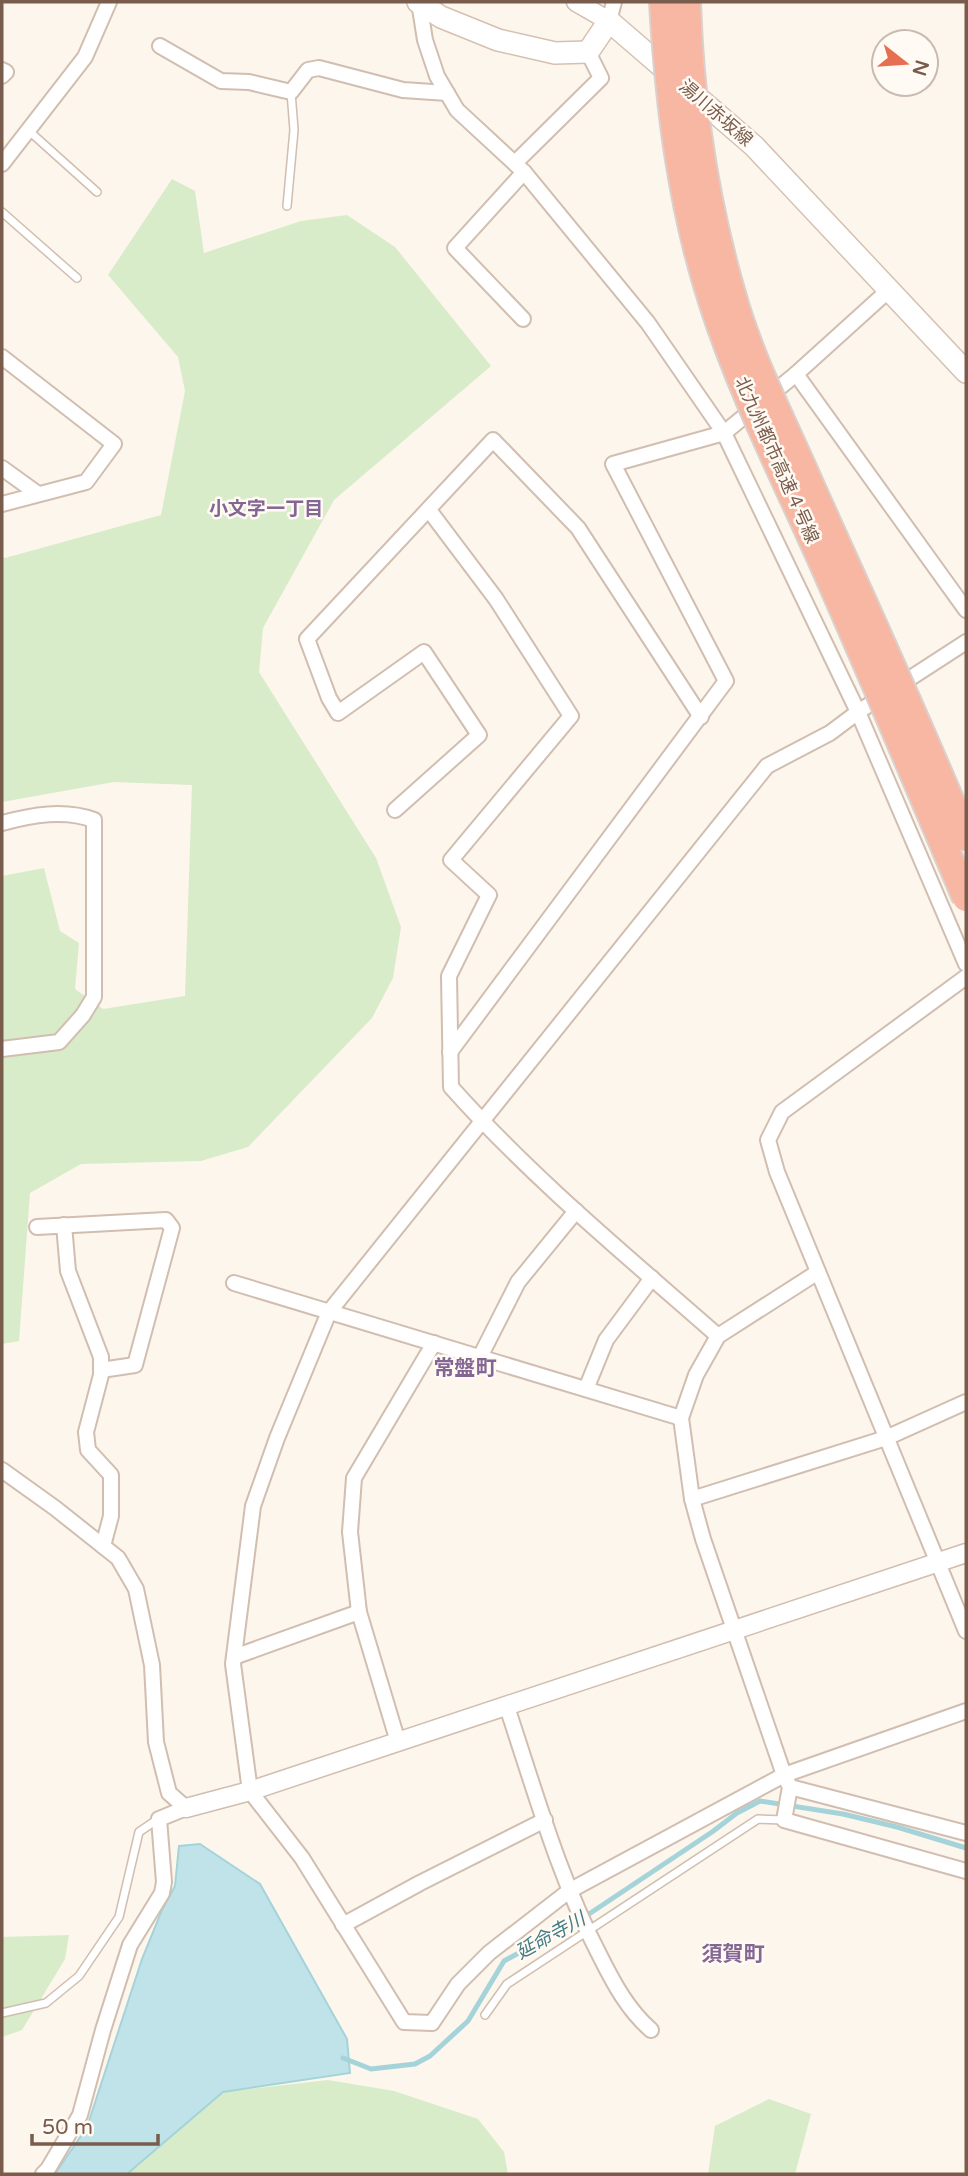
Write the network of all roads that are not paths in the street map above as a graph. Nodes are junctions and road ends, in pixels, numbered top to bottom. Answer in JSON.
{"nodes":[{"id":1,"x":109,"y":2,"type":"edge"},
{"id":2,"x":419,"y":2,"type":"edge"},
{"id":3,"x":576,"y":2,"type":"edge"},
{"id":4,"x":592,"y":2,"type":"edge"},
{"id":5,"x":663,"y":2,"type":"edge"},
{"id":6,"x":687,"y":2,"type":"edge"},
{"id":7,"x":612,"y":11,"type":"edge"},
{"id":8,"x":160,"y":46,"type":"dead end"},
{"id":9,"x":588,"y":52,"type":"junction"},
{"id":10,"x":2,"y":70,"type":"edge"},
{"id":11,"x":2,"y":76,"type":"edge"},
{"id":12,"x":292,"y":92,"type":"junction"},
{"id":13,"x":447,"y":93,"type":"junction"},
{"id":14,"x":28,"y":129,"type":"junction"},
{"id":15,"x":2,"y":164,"type":"edge"},
{"id":16,"x":519,"y":167,"type":"junction"},
{"id":17,"x":97,"y":192,"type":"dead end"},
{"id":18,"x":286,"y":206,"type":"dead end"},
{"id":19,"x":2,"y":212,"type":"edge"},
{"id":20,"x":77,"y":278,"type":"dead end"},
{"id":21,"x":890,"y":289,"type":"junction"},
{"id":22,"x":523,"y":319,"type":"dead end"},
{"id":23,"x":2,"y":357,"type":"edge"},
{"id":24,"x":966,"y":372,"type":"edge"},
{"id":25,"x":796,"y":374,"type":"junction"},
{"id":26,"x":724,"y":433,"type":"junction"},
{"id":27,"x":2,"y":468,"type":"edge"},
{"id":28,"x":38,"y":494,"type":"junction"},
{"id":29,"x":2,"y":504,"type":"edge"},
{"id":30,"x":429,"y":510,"type":"junction"},
{"id":31,"x":966,"y":610,"type":"edge"},
{"id":32,"x":966,"y":642,"type":"edge"},
{"id":33,"x":858,"y":712,"type":"junction"},
{"id":34,"x":701,"y":717,"type":"junction"},
{"id":35,"x":395,"y":810,"type":"dead end"},
{"id":36,"x":2,"y":823,"type":"edge"},
{"id":37,"x":966,"y":838,"type":"edge"},
{"id":38,"x":958,"y":902,"type":"edge"},
{"id":39,"x":966,"y":964,"type":"edge"},
{"id":40,"x":966,"y":977,"type":"edge"},
{"id":41,"x":2,"y":1049,"type":"edge"},
{"id":42,"x":450,"y":1052,"type":"junction"},
{"id":43,"x":483,"y":1123,"type":"junction"},
{"id":44,"x":576,"y":1211,"type":"junction"},
{"id":45,"x":64,"y":1224,"type":"junction"},
{"id":46,"x":37,"y":1227,"type":"dead end"},
{"id":47,"x":818,"y":1272,"type":"junction"},
{"id":48,"x":652,"y":1278,"type":"junction"},
{"id":49,"x":234,"y":1283,"type":"dead end"},
{"id":50,"x":329,"y":1312,"type":"junction"},
{"id":51,"x":718,"y":1336,"type":"junction"},
{"id":52,"x":434,"y":1343,"type":"junction"},
{"id":53,"x":480,"y":1357,"type":"junction"},
{"id":54,"x":101,"y":1370,"type":"junction"},
{"id":55,"x":586,"y":1389,"type":"junction"},
{"id":56,"x":966,"y":1402,"type":"edge"},
{"id":57,"x":681,"y":1418,"type":"junction"},
{"id":58,"x":886,"y":1438,"type":"junction"},
{"id":59,"x":2,"y":1470,"type":"edge"},
{"id":60,"x":692,"y":1499,"type":"junction"},
{"id":61,"x":103,"y":1546,"type":"junction"},
{"id":62,"x":966,"y":1553,"type":"edge"},
{"id":63,"x":937,"y":1563,"type":"junction"},
{"id":64,"x":359,"y":1612,"type":"junction"},
{"id":65,"x":733,"y":1631,"type":"junction"},
{"id":66,"x":966,"y":1632,"type":"edge"},
{"id":67,"x":234,"y":1657,"type":"junction"},
{"id":68,"x":507,"y":1707,"type":"junction"},
{"id":69,"x":966,"y":1711,"type":"edge"},
{"id":70,"x":398,"y":1742,"type":"junction"},
{"id":71,"x":787,"y":1781,"type":"junction"},
{"id":72,"x":250,"y":1791,"type":"junction"},
{"id":73,"x":186,"y":1808,"type":"junction"},
{"id":74,"x":159,"y":1819,"type":"junction"},
{"id":75,"x":545,"y":1820,"type":"junction"},
{"id":76,"x":784,"y":1820,"type":"junction"},
{"id":77,"x":966,"y":1833,"type":"edge"},
{"id":78,"x":966,"y":1871,"type":"edge"},
{"id":79,"x":569,"y":1891,"type":"junction"},
{"id":80,"x":344,"y":1925,"type":"junction"},
{"id":81,"x":587,"y":1931,"type":"junction"},
{"id":82,"x":2,"y":2013,"type":"edge"},
{"id":83,"x":485,"y":2015,"type":"dead end"},
{"id":84,"x":651,"y":2030,"type":"dead end"},
{"id":85,"x":43,"y":2174,"type":"edge"}],
"edges":[{"from":1,"to":14,"type":"street"},
{"from":2,"to":9,"type":"main road"},
{"from":2,"to":13,"type":"street"},
{"from":3,"to":7,"type":"street"},
{"from":4,"to":7,"type":"street"},
{"from":5,"to":38,"type":"highway","name":"北九州都市高速４号線","bridge":true},
{"from":6,"to":37,"type":"highway","name":"北九州都市高速４号線","bridge":true},
{"from":7,"to":9,"type":"main road"},
{"from":7,"to":21,"type":"main road","name":"湯川赤坂線"},
{"from":8,"to":12,"type":"street"},
{"from":9,"to":16,"type":"street"},
{"from":10,"to":11,"type":"street"},
{"from":12,"to":13,"type":"street"},
{"from":12,"to":18,"type":"lane"},
{"from":13,"to":16,"type":"street"},
{"from":14,"to":15,"type":"street"},
{"from":14,"to":17,"type":"lane"},
{"from":16,"to":22,"type":"street"},
{"from":16,"to":26,"type":"street"},
{"from":19,"to":20,"type":"lane"},
{"from":21,"to":24,"type":"main road","name":"湯川赤坂線"},
{"from":21,"to":25,"type":"street"},
{"from":23,"to":28,"type":"street"},
{"from":25,"to":26,"type":"street"},
{"from":25,"to":31,"type":"street"},
{"from":26,"to":33,"type":"street"},
{"from":26,"to":34,"type":"street"},
{"from":27,"to":28,"type":"street"},
{"from":28,"to":29,"type":"street"},
{"from":30,"to":34,"type":"street"},
{"from":30,"to":35,"type":"street"},
{"from":30,"to":42,"type":"street"},
{"from":32,"to":33,"type":"street"},
{"from":33,"to":38,"type":"street"},
{"from":33,"to":43,"type":"street"},
{"from":34,"to":42,"type":"street"},
{"from":36,"to":41,"type":"street"},
{"from":38,"to":39,"type":"street"},
{"from":40,"to":47,"type":"street"},
{"from":42,"to":43,"type":"street"},
{"from":43,"to":44,"type":"street"},
{"from":43,"to":50,"type":"street"},
{"from":44,"to":48,"type":"street"},
{"from":44,"to":53,"type":"street"},
{"from":45,"to":46,"type":"street"},
{"from":45,"to":54,"type":"street"},
{"from":45,"to":54,"type":"street"},
{"from":47,"to":51,"type":"street"},
{"from":47,"to":58,"type":"street"},
{"from":48,"to":51,"type":"street"},
{"from":48,"to":55,"type":"street"},
{"from":49,"to":50,"type":"street"},
{"from":50,"to":52,"type":"street"},
{"from":50,"to":67,"type":"street"},
{"from":51,"to":57,"type":"street"},
{"from":52,"to":53,"type":"street"},
{"from":52,"to":64,"type":"street"},
{"from":53,"to":55,"type":"street"},
{"from":54,"to":61,"type":"street"},
{"from":55,"to":57,"type":"street"},
{"from":56,"to":58,"type":"street"},
{"from":57,"to":60,"type":"street"},
{"from":58,"to":60,"type":"street"},
{"from":58,"to":63,"type":"street"},
{"from":59,"to":61,"type":"street"},
{"from":60,"to":65,"type":"street"},
{"from":61,"to":73,"type":"street"},
{"from":62,"to":63,"type":"street"},
{"from":63,"to":65,"type":"street"},
{"from":63,"to":66,"type":"street"},
{"from":64,"to":67,"type":"street"},
{"from":64,"to":70,"type":"street"},
{"from":65,"to":68,"type":"street"},
{"from":65,"to":71,"type":"street"},
{"from":67,"to":72,"type":"street"},
{"from":68,"to":70,"type":"street"},
{"from":68,"to":75,"type":"street"},
{"from":69,"to":71,"type":"street"},
{"from":70,"to":72,"type":"street"},
{"from":71,"to":76,"type":"street"},
{"from":71,"to":77,"type":"street"},
{"from":71,"to":79,"type":"street"},
{"from":72,"to":73,"type":"street"},
{"from":72,"to":80,"type":"street"},
{"from":73,"to":74,"type":"street"},
{"from":74,"to":82,"type":"lane"},
{"from":74,"to":85,"type":"street"},
{"from":75,"to":79,"type":"street"},
{"from":75,"to":80,"type":"street"},
{"from":76,"to":78,"type":"street"},
{"from":76,"to":81,"type":"lane"},
{"from":79,"to":80,"type":"street"},
{"from":79,"to":81,"type":"street"},
{"from":81,"to":83,"type":"lane"},
{"from":81,"to":84,"type":"street"}]}
